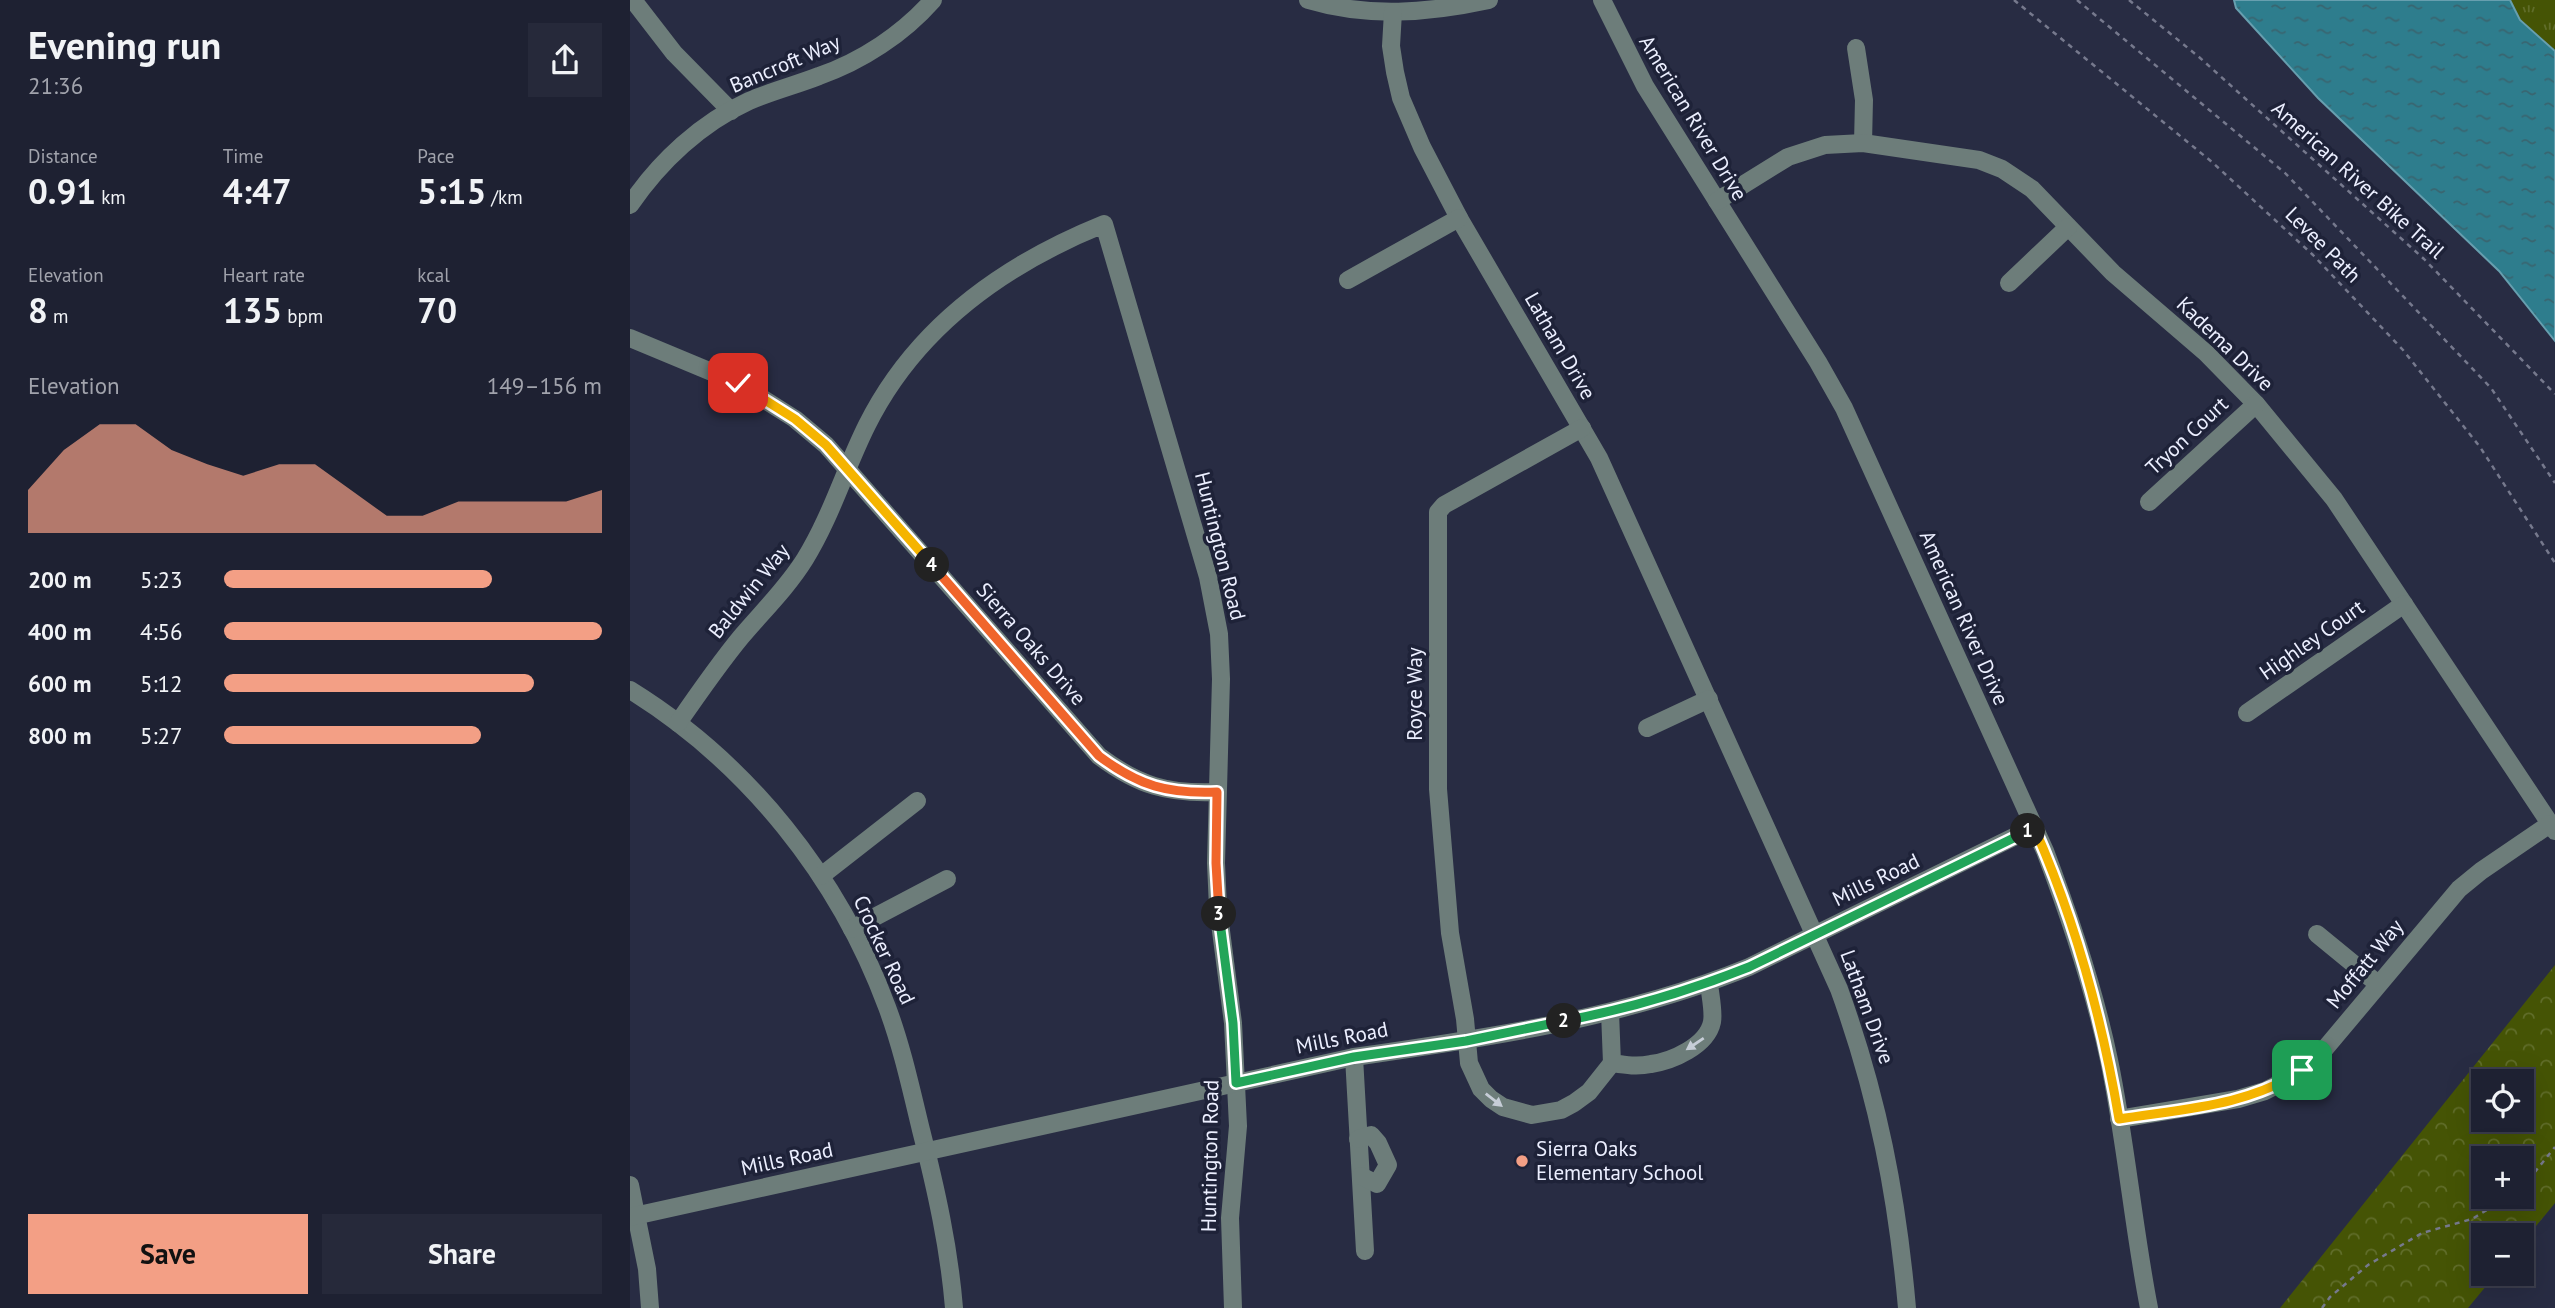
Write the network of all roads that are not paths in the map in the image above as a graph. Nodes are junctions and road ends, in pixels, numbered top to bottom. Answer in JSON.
{"nodes":[{"id":1,"x":633,"y":0,"type":"edge"},
{"id":2,"x":933,"y":0,"type":"edge"},
{"id":3,"x":1308,"y":0,"type":"edge"},
{"id":4,"x":1489,"y":0,"type":"edge"},
{"id":5,"x":1602,"y":0,"type":"edge"},
{"id":6,"x":1393,"y":12,"type":"junction"},
{"id":7,"x":1856,"y":48,"type":"dead end"},
{"id":8,"x":732,"y":111,"type":"junction"},
{"id":9,"x":1863,"y":143,"type":"junction"},
{"id":10,"x":1717,"y":201,"type":"junction"},
{"id":11,"x":630,"y":205,"type":"edge"},
{"id":12,"x":1459,"y":218,"type":"junction"},
{"id":13,"x":1104,"y":224,"type":"joint"},
{"id":14,"x":2068,"y":227,"type":"junction"},
{"id":15,"x":1348,"y":280,"type":"dead end"},
{"id":16,"x":2009,"y":283,"type":"dead end"},
{"id":17,"x":630,"y":338,"type":"edge"},
{"id":18,"x":2256,"y":404,"type":"junction"},
{"id":19,"x":1582,"y":428,"type":"junction"},
{"id":20,"x":847,"y":466,"type":"junction"},
{"id":21,"x":2149,"y":502,"type":"dead end"},
{"id":22,"x":2404,"y":604,"type":"junction"},
{"id":23,"x":630,"y":691,"type":"edge"},
{"id":24,"x":1709,"y":699,"type":"junction"},
{"id":25,"x":2247,"y":713,"type":"dead end"},
{"id":26,"x":678,"y":723,"type":"junction"},
{"id":27,"x":1647,"y":727,"type":"dead end"},
{"id":28,"x":1217,"y":792,"type":"junction"},
{"id":29,"x":917,"y":801,"type":"dead end"},
{"id":30,"x":2034,"y":827,"type":"junction"},
{"id":31,"x":2553,"y":827,"type":"edge"},
{"id":32,"x":821,"y":876,"type":"junction"},
{"id":33,"x":947,"y":879,"type":"dead end"},
{"id":34,"x":852,"y":929,"type":"junction"},
{"id":35,"x":2317,"y":934,"type":"dead end"},
{"id":36,"x":1815,"y":935,"type":"junction"},
{"id":37,"x":1709,"y":983,"type":"junction"},
{"id":38,"x":2378,"y":984,"type":"junction"},
{"id":39,"x":1609,"y":1012,"type":"junction"},
{"id":40,"x":1466,"y":1041,"type":"junction"},
{"id":41,"x":1354,"y":1057,"type":"junction"},
{"id":42,"x":1612,"y":1063,"type":"junction"},
{"id":43,"x":1236,"y":1083,"type":"junction"},
{"id":44,"x":2119,"y":1119,"type":"junction"},
{"id":45,"x":1359,"y":1139,"type":"junction"},
{"id":46,"x":926,"y":1151,"type":"junction"},
{"id":47,"x":1361,"y":1176,"type":"junction"},
{"id":48,"x":630,"y":1185,"type":"edge"},
{"id":49,"x":633,"y":1216,"type":"edge"},
{"id":50,"x":1365,"y":1251,"type":"dead end"},
{"id":51,"x":650,"y":1308,"type":"edge"},
{"id":52,"x":954,"y":1308,"type":"edge"},
{"id":53,"x":1233,"y":1308,"type":"edge"},
{"id":54,"x":1907,"y":1308,"type":"edge"},
{"id":55,"x":2149,"y":1308,"type":"edge"}],
"edges":[{"from":1,"to":8,"type":"street"},
{"from":2,"to":8,"type":"street","name":"Bancroft Way"},
{"from":3,"to":6,"type":"street"},
{"from":4,"to":6,"type":"street"},
{"from":5,"to":10,"type":"street","name":"American River Drive"},
{"from":6,"to":12,"type":"street","name":"Latham Drive"},
{"from":7,"to":9,"type":"street"},
{"from":8,"to":11,"type":"street","name":"Bancroft Way"},
{"from":9,"to":10,"type":"street","name":"Kadema Drive"},
{"from":9,"to":14,"type":"street","name":"Kadema Drive"},
{"from":10,"to":30,"type":"street","name":"American River Drive"},
{"from":12,"to":15,"type":"street"},
{"from":12,"to":19,"type":"street","name":"Latham Drive"},
{"from":13,"to":20,"type":"street","name":"Baldwin Way"},
{"from":13,"to":28,"type":"street","name":"Huntington Road"},
{"from":14,"to":16,"type":"street"},
{"from":14,"to":18,"type":"street","name":"Kadema Drive"},
{"from":17,"to":20,"type":"street","name":"Sierra Oaks Drive"},
{"from":18,"to":21,"type":"street","name":"Tryon Court"},
{"from":18,"to":22,"type":"street","name":"Kadema Drive"},
{"from":19,"to":24,"type":"street","name":"Latham Drive"},
{"from":19,"to":40,"type":"street","name":"Royce Way"},
{"from":20,"to":26,"type":"street","name":"Baldwin Way"},
{"from":20,"to":28,"type":"street","name":"Sierra Oaks Drive"},
{"from":22,"to":25,"type":"street","name":"Highley Court"},
{"from":22,"to":31,"type":"street","name":"Kadema Drive"},
{"from":23,"to":26,"type":"street","name":"Crocker Road"},
{"from":24,"to":27,"type":"street"},
{"from":24,"to":36,"type":"street","name":"Latham Drive"},
{"from":26,"to":32,"type":"street","name":"Crocker Road"},
{"from":28,"to":43,"type":"street","name":"Huntington Road"},
{"from":29,"to":32,"type":"street"},
{"from":30,"to":36,"type":"street","name":"Mills Road"},
{"from":30,"to":44,"type":"street","name":"American River Drive"},
{"from":31,"to":38,"type":"street","name":"Moffatt Way"},
{"from":32,"to":34,"type":"street","name":"Crocker Road"},
{"from":33,"to":34,"type":"street"},
{"from":34,"to":46,"type":"street","name":"Crocker Road"},
{"from":35,"to":38,"type":"street"},
{"from":36,"to":37,"type":"street","name":"Mills Road"},
{"from":36,"to":54,"type":"street","name":"Latham Drive"},
{"from":37,"to":39,"type":"street","name":"Mills Road"},
{"from":37,"to":42,"type":"street","one_way":true},
{"from":38,"to":44,"type":"street","name":"Moffatt Way"},
{"from":39,"to":40,"type":"street","name":"Mills Road"},
{"from":39,"to":42,"type":"street"},
{"from":40,"to":41,"type":"street","name":"Mills Road"},
{"from":40,"to":42,"type":"street","name":"Royce Way","one_way":true},
{"from":41,"to":43,"type":"street","name":"Mills Road"},
{"from":41,"to":45,"type":"street"},
{"from":43,"to":46,"type":"street","name":"Mills Road"},
{"from":43,"to":53,"type":"street","name":"Huntington Road"},
{"from":44,"to":55,"type":"street","name":"American River Drive"},
{"from":45,"to":47,"type":"street"},
{"from":45,"to":47,"type":"street"},
{"from":46,"to":49,"type":"street","name":"Mills Road"},
{"from":46,"to":52,"type":"street","name":"Crocker Road"},
{"from":47,"to":50,"type":"street"},
{"from":48,"to":49,"type":"street"},
{"from":49,"to":51,"type":"street"}]}
